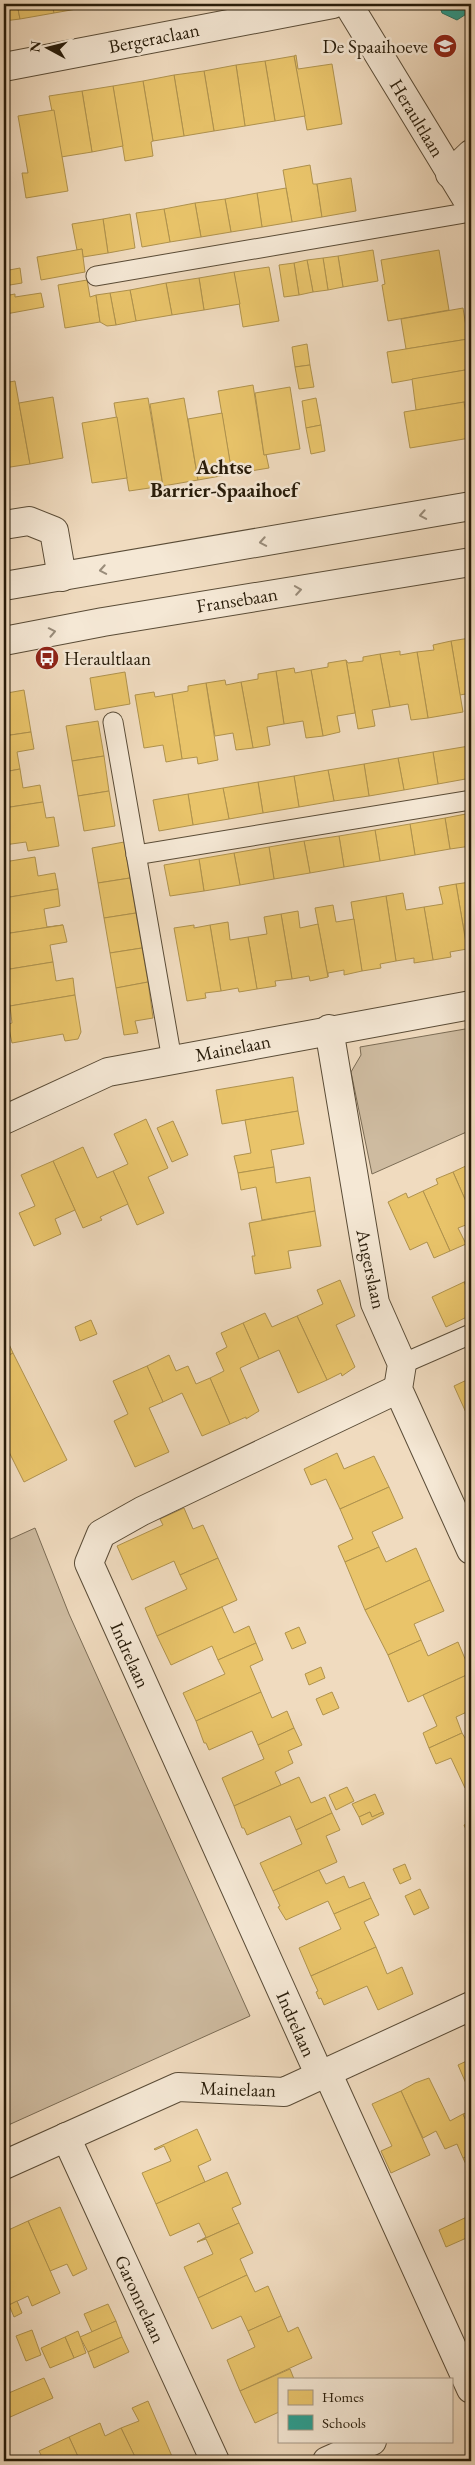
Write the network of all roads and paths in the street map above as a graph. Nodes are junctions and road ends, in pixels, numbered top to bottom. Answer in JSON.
{"nodes":[{"id":1,"x":333,"y":4,"type":"edge"},
{"id":2,"x":348,"y":4,"type":"edge"},
{"id":3,"x":4,"y":67,"type":"edge"},
{"id":4,"x":471,"y":154,"type":"edge"},
{"id":5,"x":450,"y":174,"type":"junction"},
{"id":6,"x":471,"y":206,"type":"edge"},
{"id":7,"x":471,"y":212,"type":"edge"},
{"id":8,"x":96,"y":276,"type":"dead end"},
{"id":9,"x":471,"y":506,"type":"edge"},
{"id":10,"x":4,"y":525,"type":"edge"},
{"id":11,"x":471,"y":562,"type":"edge"},
{"id":12,"x":62,"y":577,"type":"junction"},
{"id":13,"x":4,"y":586,"type":"edge"},
{"id":14,"x":4,"y":641,"type":"edge"},
{"id":15,"x":113,"y":722,"type":"dead end"},
{"id":16,"x":471,"y":800,"type":"edge"},
{"id":17,"x":136,"y":855,"type":"junction"},
{"id":18,"x":471,"y":1005,"type":"edge"},
{"id":19,"x":329,"y":1030,"type":"junction"},
{"id":20,"x":172,"y":1060,"type":"junction"},
{"id":21,"x":4,"y":1120,"type":"edge"},
{"id":22,"x":471,"y":1334,"type":"edge"},
{"id":23,"x":400,"y":1376,"type":"junction"},
{"id":24,"x":471,"y":1550,"type":"edge"},
{"id":25,"x":471,"y":2006,"type":"edge"},
{"id":26,"x":323,"y":2074,"type":"junction"},
{"id":27,"x":66,"y":2137,"type":"junction"},
{"id":28,"x":4,"y":2165,"type":"edge"},
{"id":29,"x":471,"y":2390,"type":"edge"},
{"id":30,"x":370,"y":2442,"type":"edge"},
{"id":31,"x":215,"y":2461,"type":"edge"},
{"id":32,"x":327,"y":2461,"type":"edge"}],
"edges":[{"from":1,"to":3,"type":"street","name":"Bergeraclaan"},
{"from":2,"to":5,"type":"street","name":"Heraultlaan"},
{"from":4,"to":5,"type":"street"},
{"from":5,"to":6,"type":"street","name":"Heraultlaan"},
{"from":7,"to":8,"type":"lane"},
{"from":9,"to":12,"type":"street","one_way":true},
{"from":10,"to":12,"type":"street"},
{"from":14,"to":11,"type":"street","name":"Fransebaan","one_way":true},
{"from":12,"to":13,"type":"street"},
{"from":15,"to":17,"type":"lane"},
{"from":16,"to":17,"type":"lane"},
{"from":17,"to":20,"type":"lane"},
{"from":18,"to":19,"type":"street","name":"Mainelaan"},
{"from":19,"to":20,"type":"street","name":"Mainelaan"},
{"from":19,"to":23,"type":"street","name":"Angerslaan"},
{"from":20,"to":21,"type":"street","name":"Mainelaan"},
{"from":22,"to":23,"type":"lane"},
{"from":23,"to":24,"type":"street","name":"Angerslaan"},
{"from":23,"to":26,"type":"street","name":"Indrelaan"},
{"from":25,"to":26,"type":"street","name":"Mainelaan"},
{"from":26,"to":27,"type":"street","name":"Mainelaan"},
{"from":26,"to":29,"type":"street","name":"Indrelaan"},
{"from":27,"to":28,"type":"street","name":"Mainelaan"},
{"from":27,"to":31,"type":"street","name":"Garonnelaan"},
{"from":30,"to":32,"type":"street"}]}
